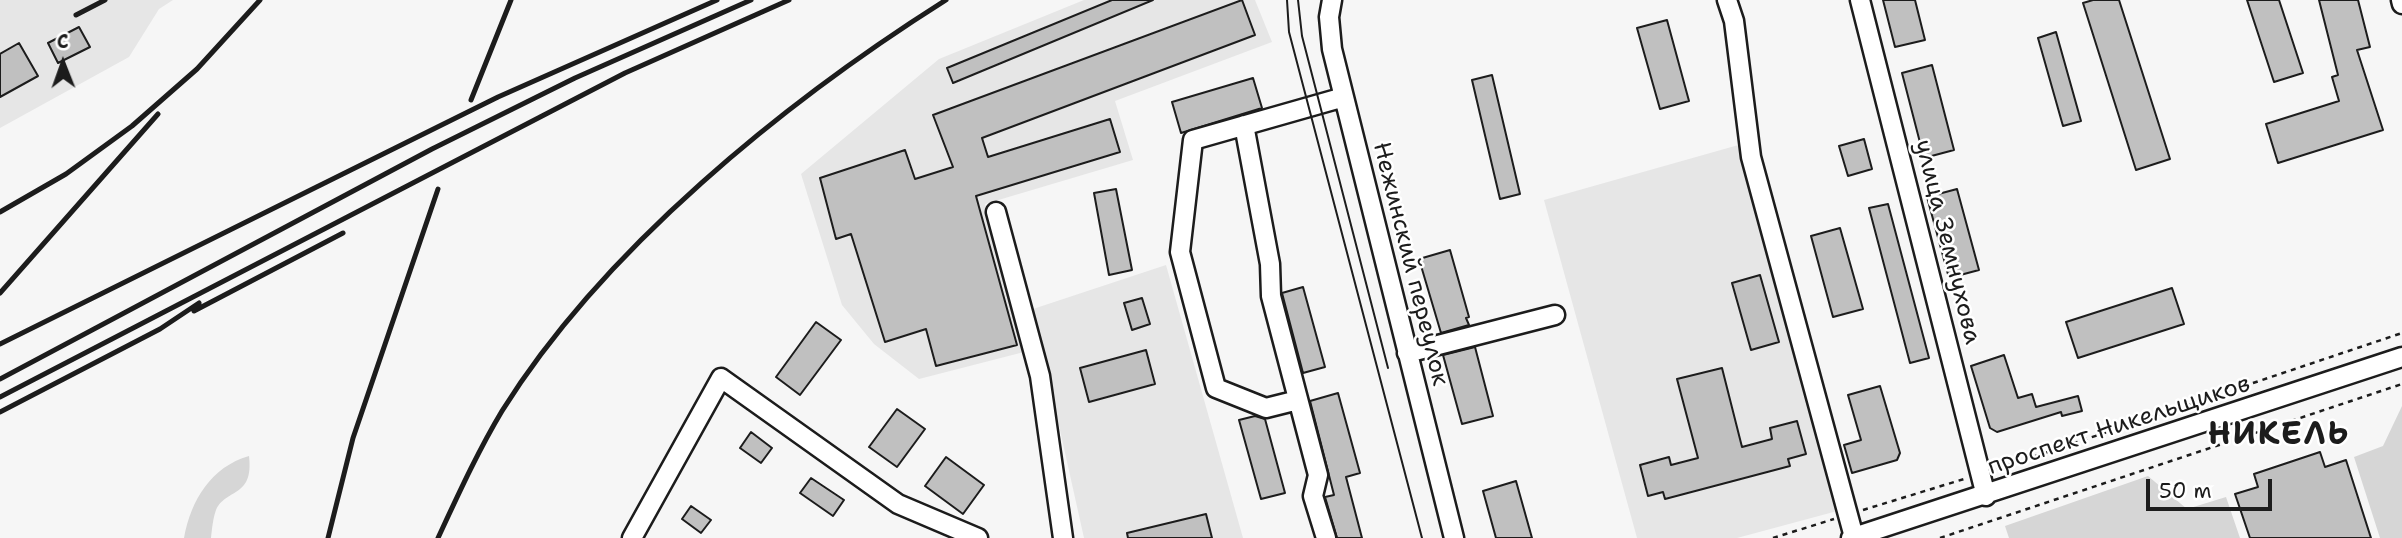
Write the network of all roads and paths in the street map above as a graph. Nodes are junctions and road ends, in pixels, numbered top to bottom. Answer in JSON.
{"nodes":[{"id":1,"x":1332,"y":0,"type":"edge"},
{"id":2,"x":1727,"y":0,"type":"edge"},
{"id":3,"x":1860,"y":0,"type":"edge"},
{"id":4,"x":1344,"y":97,"type":"junction"},
{"id":5,"x":1244,"y":125,"type":"junction"},
{"id":6,"x":996,"y":212,"type":"dead end"},
{"id":7,"x":1555,"y":314,"type":"dead end"},
{"id":8,"x":2402,"y":332,"type":"edge"},
{"id":9,"x":1407,"y":353,"type":"junction"},
{"id":10,"x":2402,"y":357,"type":"edge"},
{"id":11,"x":2402,"y":384,"type":"edge"},
{"id":12,"x":1298,"y":400,"type":"junction"},
{"id":13,"x":1981,"y":474,"type":"junction"},
{"id":14,"x":1986,"y":496,"type":"junction"},
{"id":15,"x":1848,"y":515,"type":"junction"},
{"id":16,"x":635,"y":536,"type":"edge"},
{"id":17,"x":978,"y":538,"type":"edge"},
{"id":18,"x":1063,"y":538,"type":"edge"},
{"id":19,"x":1326,"y":538,"type":"edge"},
{"id":20,"x":1454,"y":538,"type":"edge"},
{"id":21,"x":1773,"y":538,"type":"edge"},
{"id":22,"x":1853,"y":538,"type":"edge"},
{"id":23,"x":1940,"y":538,"type":"edge"}],
"edges":[{"from":1,"to":4,"type":"street","name":"Нежинский переулок"},
{"from":2,"to":15,"type":"street"},
{"from":3,"to":13,"type":"street","name":"улица Земнухова"},
{"from":4,"to":5,"type":"street"},
{"from":4,"to":9,"type":"street","name":"Нежинский переулок"},
{"from":5,"to":12,"type":"street"},
{"from":5,"to":12,"type":"street"},
{"from":6,"to":18,"type":"street"},
{"from":7,"to":9,"type":"street"},
{"from":8,"to":13,"type":"path"},
{"from":9,"to":20,"type":"street","name":"Нежинский переулок"},
{"from":10,"to":14,"type":"street","name":"проспект Никельщиков"},
{"from":11,"to":23,"type":"path"},
{"from":12,"to":19,"type":"street"},
{"from":13,"to":14,"type":"street","name":"улица Земнухова"},
{"from":13,"to":15,"type":"path"},
{"from":14,"to":22,"type":"street","name":"проспект Никельщиков"},
{"from":15,"to":21,"type":"path"},
{"from":15,"to":22,"type":"street"},
{"from":16,"to":17,"type":"street"}]}
